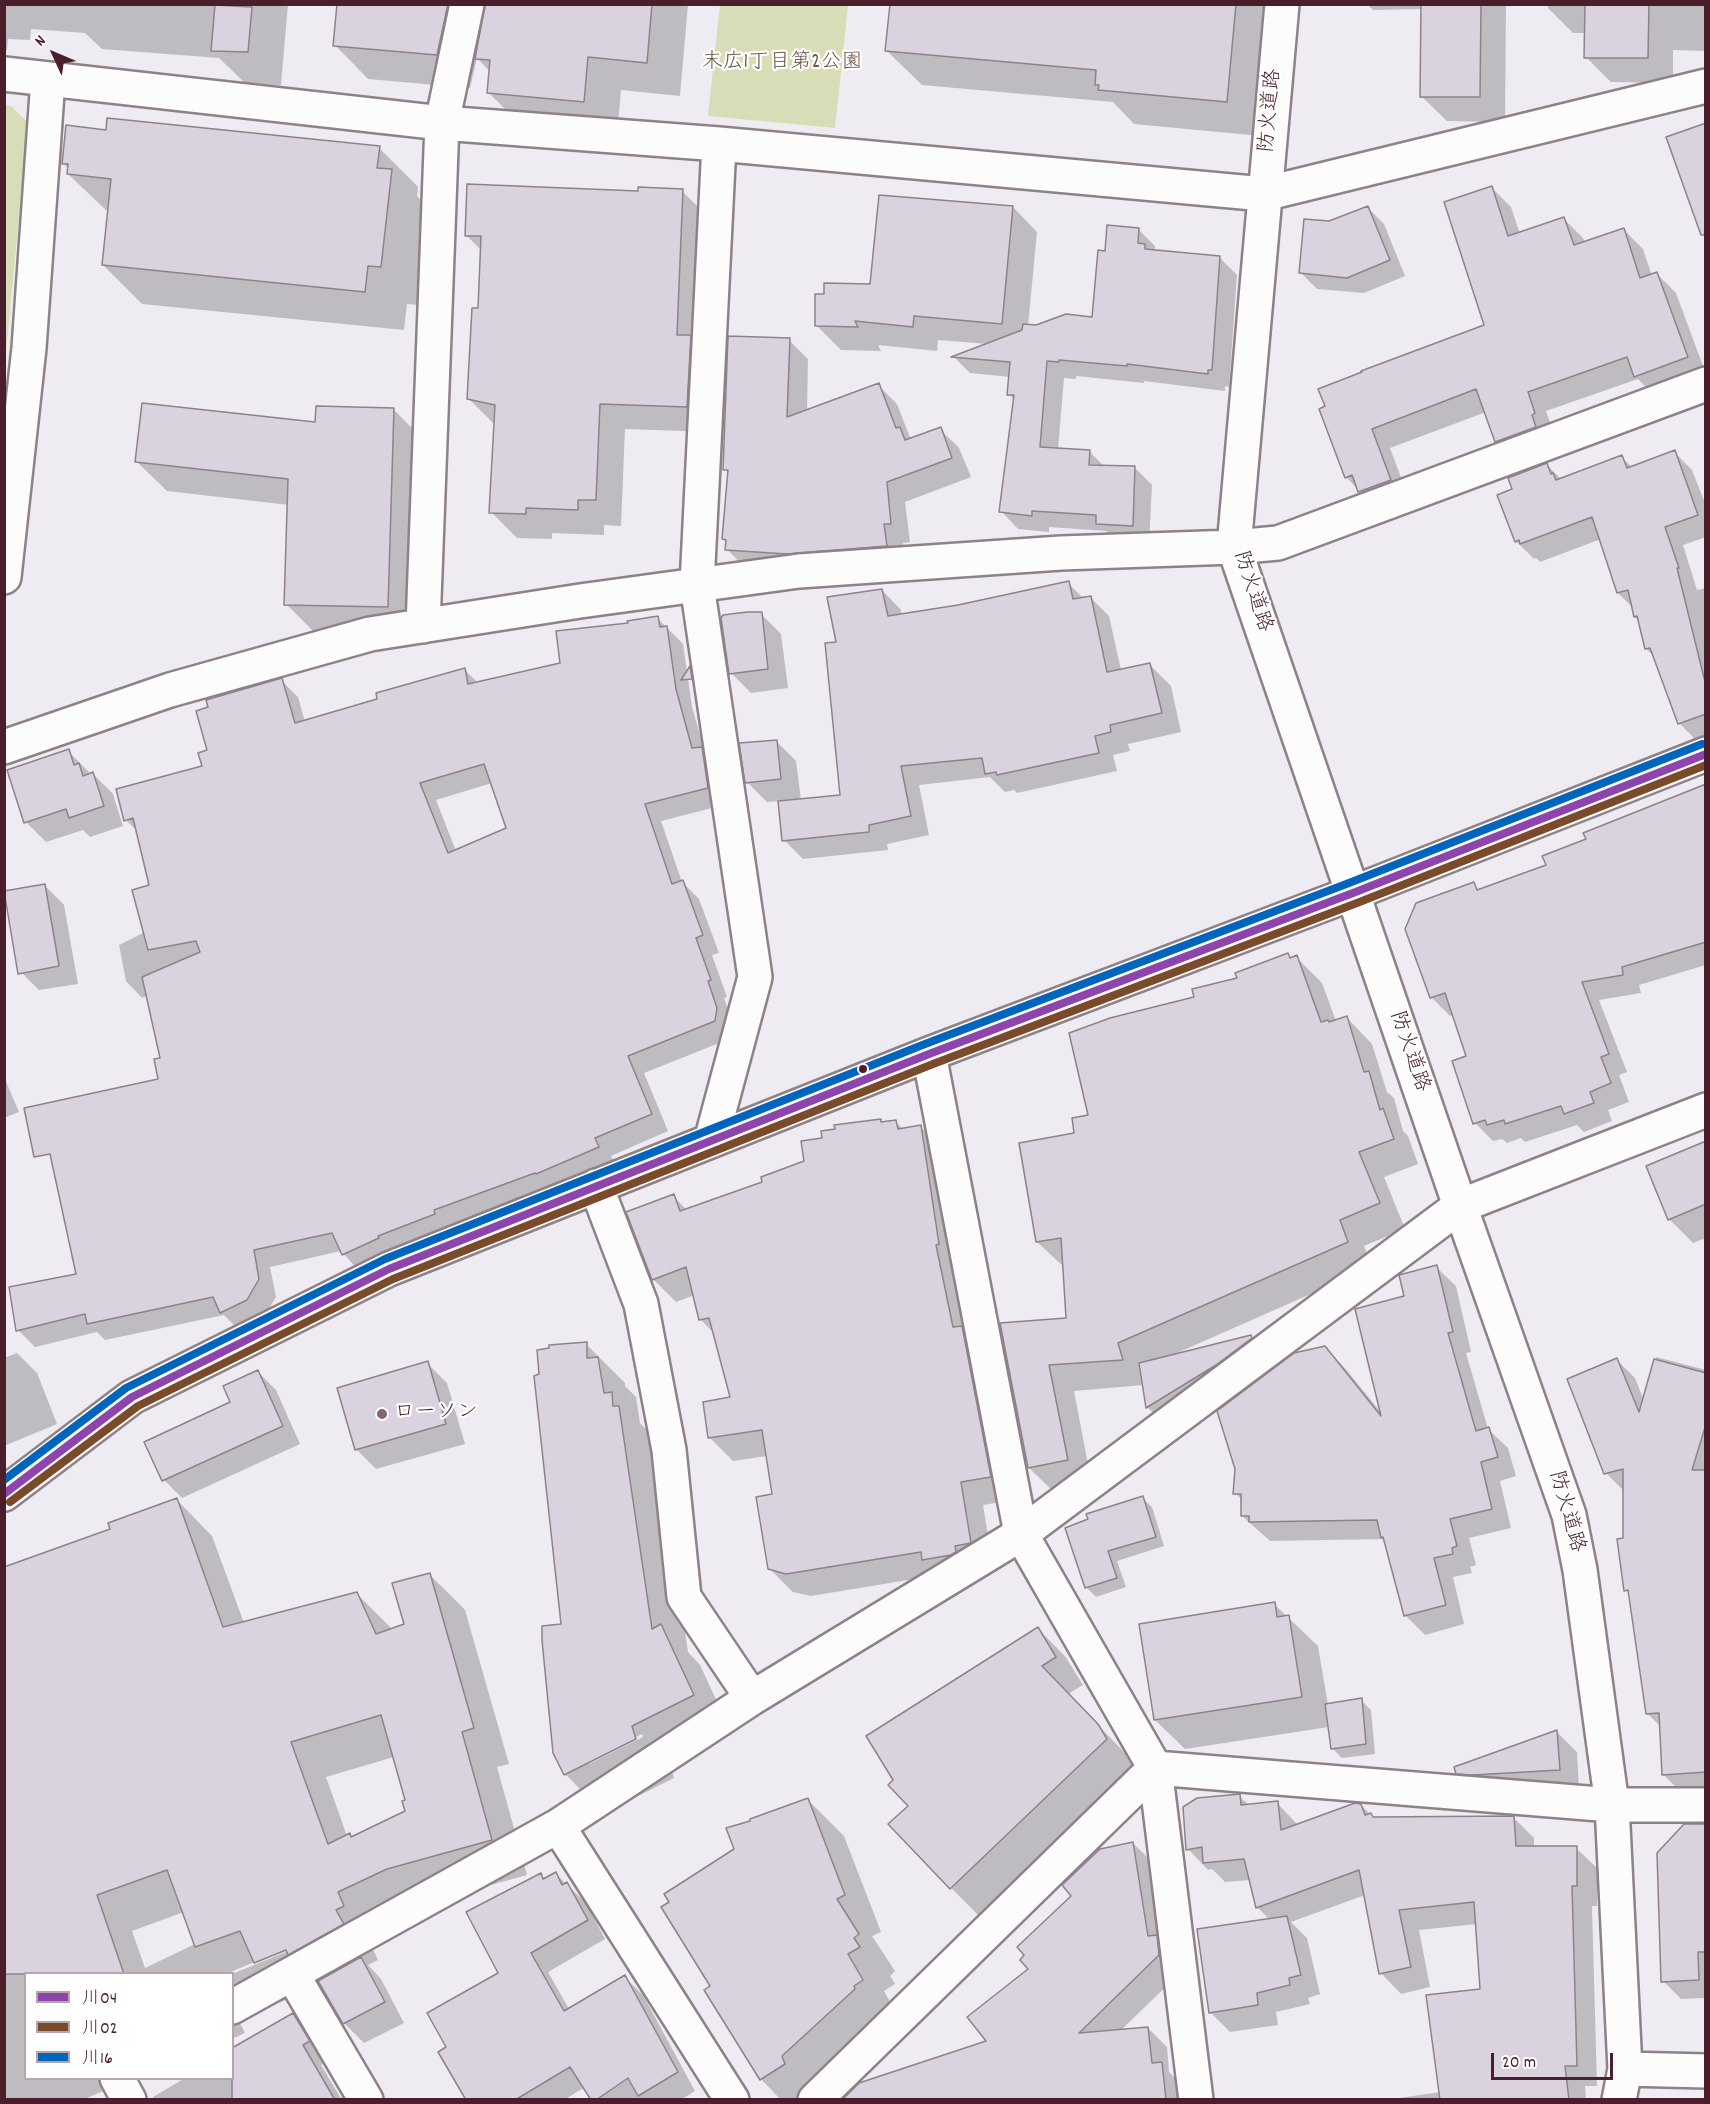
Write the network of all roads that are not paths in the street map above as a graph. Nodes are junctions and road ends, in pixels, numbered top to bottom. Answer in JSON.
{"nodes":[{"id":1,"x":467,"y":4,"type":"edge"},
{"id":2,"x":1282,"y":4,"type":"edge"},
{"id":3,"x":4,"y":74,"type":"edge"},
{"id":4,"x":48,"y":79,"type":"junction"},
{"id":5,"x":1706,"y":86,"type":"edge"},
{"id":6,"x":442,"y":123,"type":"junction"},
{"id":7,"x":719,"y":144,"type":"junction"},
{"id":8,"x":1264,"y":194,"type":"junction"},
{"id":9,"x":1706,"y":384,"type":"edge"},
{"id":10,"x":1234,"y":548,"type":"junction"},
{"id":11,"x":4,"y":577,"type":"edge"},
{"id":12,"x":697,"y":585,"type":"junction"},
{"id":13,"x":423,"y":626,"type":"junction"},
{"id":14,"x":4,"y":747,"type":"edge"},
{"id":15,"x":1706,"y":754,"type":"edge"},
{"id":16,"x":1353,"y":893,"type":"junction"},
{"id":17,"x":929,"y":1054,"type":"junction"},
{"id":18,"x":1706,"y":1110,"type":"edge"},
{"id":19,"x":711,"y":1141,"type":"junction"},
{"id":20,"x":596,"y":1186,"type":"junction"},
{"id":21,"x":1460,"y":1206,"type":"junction"},
{"id":22,"x":4,"y":1494,"type":"edge"},
{"id":23,"x":1021,"y":1534,"type":"junction"},
{"id":24,"x":752,"y":1698,"type":"junction"},
{"id":25,"x":1155,"y":1768,"type":"junction"},
{"id":26,"x":1612,"y":1805,"type":"junction"},
{"id":27,"x":1706,"y":1805,"type":"edge"},
{"id":28,"x":558,"y":1826,"type":"junction"},
{"id":29,"x":292,"y":1974,"type":"junction"},
{"id":30,"x":234,"y":2006,"type":"edge"},
{"id":31,"x":1706,"y":2071,"type":"edge"},
{"id":32,"x":118,"y":2080,"type":"edge"},
{"id":33,"x":1622,"y":2085,"type":"edge"},
{"id":34,"x":129,"y":2100,"type":"edge"},
{"id":35,"x":366,"y":2100,"type":"edge"},
{"id":36,"x":732,"y":2100,"type":"edge"},
{"id":37,"x":815,"y":2100,"type":"edge"},
{"id":38,"x":1196,"y":2100,"type":"edge"}],
"edges":[{"from":1,"to":6,"type":"street"},
{"from":2,"to":8,"type":"street","name":"防火道路"},
{"from":3,"to":4,"type":"street"},
{"from":4,"to":6,"type":"street"},
{"from":4,"to":11,"type":"street"},
{"from":5,"to":8,"type":"street"},
{"from":6,"to":7,"type":"street"},
{"from":6,"to":13,"type":"street"},
{"from":7,"to":8,"type":"street"},
{"from":7,"to":12,"type":"street"},
{"from":8,"to":10,"type":"street","name":"防火道路"},
{"from":9,"to":10,"type":"street"},
{"from":10,"to":12,"type":"street"},
{"from":10,"to":16,"type":"street","name":"防火道路"},
{"from":12,"to":13,"type":"street"},
{"from":12,"to":19,"type":"street"},
{"from":13,"to":14,"type":"street"},
{"from":15,"to":16,"type":"street"},
{"from":16,"to":17,"type":"street"},
{"from":16,"to":21,"type":"street","name":"防火道路"},
{"from":17,"to":19,"type":"street"},
{"from":17,"to":23,"type":"street"},
{"from":18,"to":21,"type":"street"},
{"from":19,"to":20,"type":"street"},
{"from":20,"to":22,"type":"street"},
{"from":20,"to":24,"type":"street"},
{"from":21,"to":23,"type":"street"},
{"from":21,"to":26,"type":"street","name":"防火道路"},
{"from":23,"to":24,"type":"street"},
{"from":23,"to":25,"type":"street"},
{"from":24,"to":28,"type":"street"},
{"from":25,"to":26,"type":"street"},
{"from":25,"to":37,"type":"street"},
{"from":25,"to":38,"type":"street"},
{"from":26,"to":27,"type":"street"},
{"from":26,"to":33,"type":"street","name":"防火道路"},
{"from":28,"to":29,"type":"street"},
{"from":28,"to":36,"type":"street"},
{"from":29,"to":30,"type":"street"},
{"from":29,"to":35,"type":"street"},
{"from":31,"to":33,"type":"street"},
{"from":32,"to":34,"type":"street"}]}
